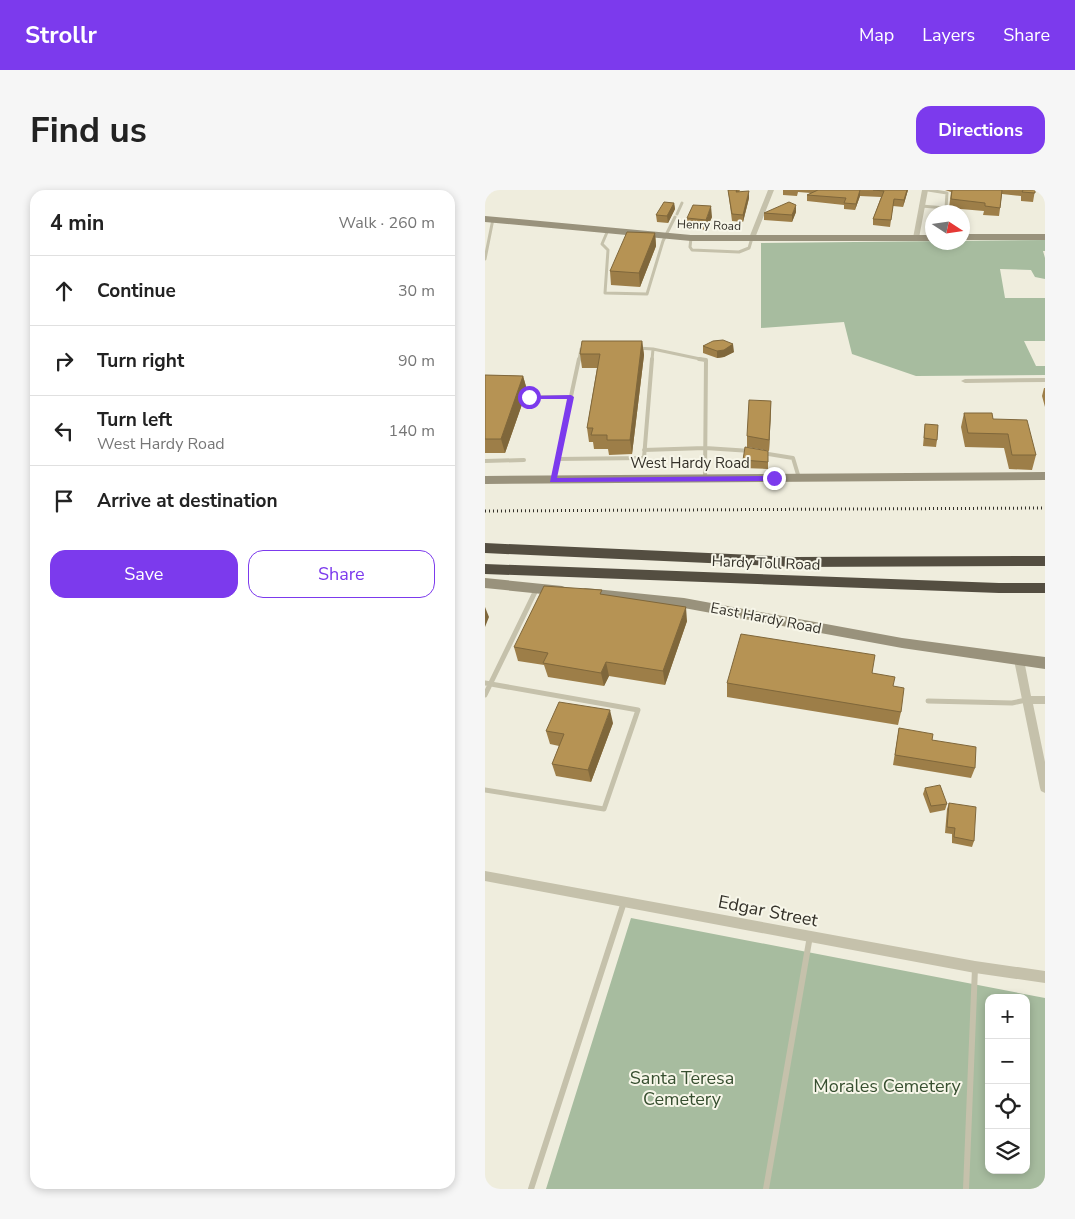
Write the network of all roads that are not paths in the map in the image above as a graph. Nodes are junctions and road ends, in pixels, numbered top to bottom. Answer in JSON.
{"nodes":[{"id":1,"x":771,"y":190,"type":"edge"},
{"id":2,"x":927,"y":190,"type":"edge"},
{"id":3,"x":682,"y":203,"type":"dead end"},
{"id":4,"x":921,"y":206,"type":"junction"},
{"id":5,"x":489,"y":219,"type":"edge"},
{"id":6,"x":608,"y":230,"type":"junction"},
{"id":7,"x":665,"y":236,"type":"junction"},
{"id":8,"x":1045,"y":237,"type":"edge"},
{"id":9,"x":691,"y":238,"type":"junction"},
{"id":10,"x":752,"y":238,"type":"junction"},
{"id":11,"x":916,"y":238,"type":"junction"},
{"id":12,"x":925,"y":238,"type":"edge"},
{"id":13,"x":970,"y":238,"type":"edge"},
{"id":14,"x":485,"y":259,"type":"edge"},
{"id":15,"x":585,"y":345,"type":"edge"},
{"id":16,"x":633,"y":347,"type":"edge"},
{"id":17,"x":653,"y":349,"type":"junction"},
{"id":18,"x":1045,"y":380,"type":"edge"},
{"id":19,"x":965,"y":381,"type":"dead end"},
{"id":20,"x":529,"y":397,"type":"dead end"},
{"id":21,"x":571,"y":397,"type":"junction"},
{"id":22,"x":705,"y":448,"type":"junction"},
{"id":23,"x":644,"y":450,"type":"junction"},
{"id":24,"x":557,"y":459,"type":"junction"},
{"id":25,"x":524,"y":460,"type":"dead end"},
{"id":26,"x":485,"y":461,"type":"edge"},
{"id":27,"x":1045,"y":476,"type":"edge"},
{"id":28,"x":799,"y":478,"type":"junction"},
{"id":29,"x":485,"y":480,"type":"edge"},
{"id":30,"x":553,"y":480,"type":"junction"},
{"id":31,"x":705,"y":480,"type":"junction"},
{"id":32,"x":485,"y":548,"type":"edge"},
{"id":33,"x":1045,"y":561,"type":"edge"},
{"id":34,"x":485,"y":569,"type":"edge"},
{"id":35,"x":485,"y":583,"type":"edge"},
{"id":36,"x":537,"y":588,"type":"junction"},
{"id":37,"x":1045,"y":588,"type":"edge"},
{"id":38,"x":1019,"y":660,"type":"junction"},
{"id":39,"x":1045,"y":663,"type":"edge"},
{"id":40,"x":487,"y":684,"type":"edge"},
{"id":41,"x":485,"y":695,"type":"edge"},
{"id":42,"x":1026,"y":700,"type":"junction"},
{"id":43,"x":1045,"y":700,"type":"edge"},
{"id":44,"x":928,"y":701,"type":"dead end"},
{"id":45,"x":1045,"y":788,"type":"edge"},
{"id":46,"x":485,"y":790,"type":"edge"},
{"id":47,"x":485,"y":876,"type":"edge"},
{"id":48,"x":624,"y":902,"type":"junction"},
{"id":49,"x":810,"y":936,"type":"junction"},
{"id":50,"x":975,"y":967,"type":"junction"},
{"id":51,"x":1045,"y":977,"type":"edge"},
{"id":52,"x":531,"y":1189,"type":"edge"},
{"id":53,"x":766,"y":1189,"type":"edge"},
{"id":54,"x":967,"y":1189,"type":"edge"}],
"edges":[{"from":1,"to":10,"type":"street"},
{"from":2,"to":4,"type":"street"},
{"from":2,"to":4,"type":"lane"},
{"from":3,"to":7,"type":"lane"},
{"from":4,"to":11,"type":"street"},
{"from":5,"to":6,"type":"main road","name":"Henry Road"},
{"from":5,"to":14,"type":"lane"},
{"from":6,"to":7,"type":"main road","name":"Henry Road"},
{"from":6,"to":7,"type":"lane"},
{"from":7,"to":9,"type":"main road","name":"Henry Road"},
{"from":8,"to":13,"type":"main road"},
{"from":9,"to":10,"type":"main road","name":"Henry Road"},
{"from":9,"to":10,"type":"lane"},
{"from":10,"to":11,"type":"main road","name":"Henry Road"},
{"from":11,"to":12,"type":"main road","name":"Henry Road"},
{"from":15,"to":21,"type":"lane"},
{"from":16,"to":17,"type":"lane"},
{"from":17,"to":22,"type":"lane"},
{"from":17,"to":23,"type":"lane"},
{"from":18,"to":19,"type":"street"},
{"from":20,"to":21,"type":"lane"},
{"from":21,"to":24,"type":"lane"},
{"from":22,"to":23,"type":"lane"},
{"from":22,"to":28,"type":"lane"},
{"from":22,"to":31,"type":"lane"},
{"from":23,"to":24,"type":"lane"},
{"from":24,"to":30,"type":"lane"},
{"from":25,"to":26,"type":"lane"},
{"from":27,"to":28,"type":"main road","name":"West Hardy Road"},
{"from":28,"to":31,"type":"main road","name":"West Hardy Road"},
{"from":29,"to":30,"type":"main road","name":"West Hardy Road"},
{"from":30,"to":31,"type":"main road","name":"West Hardy Road"},
{"from":32,"to":33,"type":"highway","name":"Hardy Toll Road"},
{"from":34,"to":37,"type":"highway","name":"Hardy Toll Road"},
{"from":35,"to":36,"type":"main road","name":"East Hardy Road"},
{"from":36,"to":38,"type":"main road","name":"East Hardy Road"},
{"from":36,"to":40,"type":"lane"},
{"from":38,"to":39,"type":"main road","name":"East Hardy Road"},
{"from":38,"to":42,"type":"street"},
{"from":40,"to":41,"type":"lane"},
{"from":40,"to":46,"type":"lane"},
{"from":42,"to":43,"type":"street"},
{"from":42,"to":44,"type":"lane"},
{"from":42,"to":45,"type":"street"},
{"from":47,"to":48,"type":"street","name":"Edgar Street"},
{"from":48,"to":49,"type":"street","name":"Edgar Street"},
{"from":48,"to":52,"type":"lane"},
{"from":49,"to":50,"type":"street","name":"Edgar Street"},
{"from":49,"to":53,"type":"lane"},
{"from":50,"to":51,"type":"street","name":"Edgar Street"},
{"from":50,"to":54,"type":"lane"}]}
